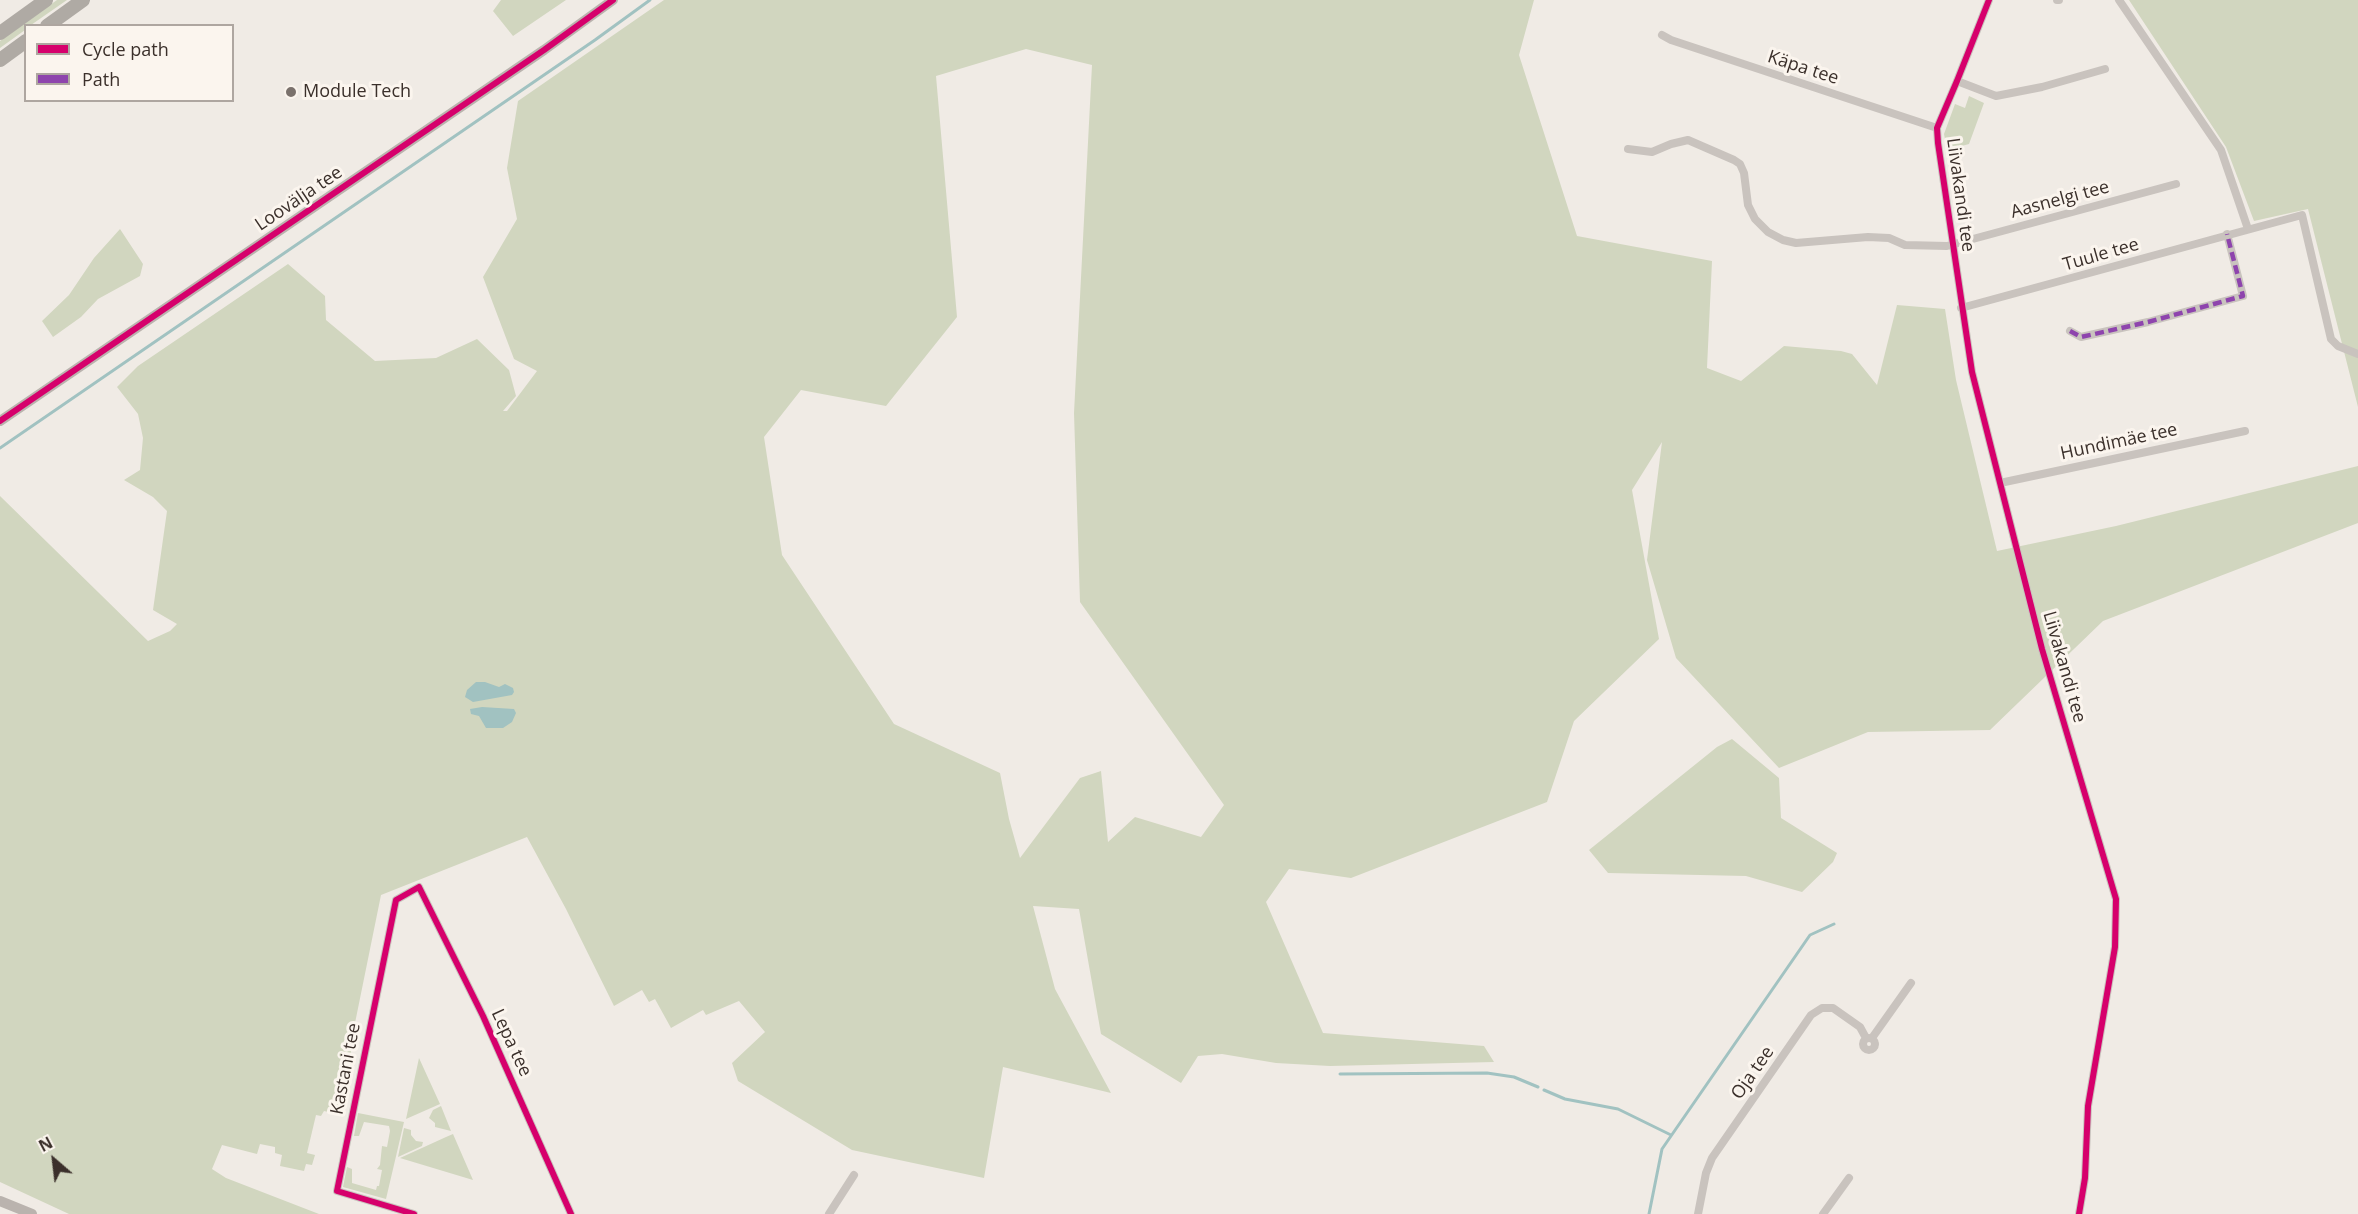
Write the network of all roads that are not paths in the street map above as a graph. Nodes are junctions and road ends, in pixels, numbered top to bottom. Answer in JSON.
{"nodes":[{"id":1,"x":46,"y":0,"type":"edge"},
{"id":2,"x":83,"y":0,"type":"edge"},
{"id":3,"x":613,"y":0,"type":"edge"},
{"id":4,"x":1989,"y":0,"type":"edge"},
{"id":5,"x":2120,"y":0,"type":"edge"},
{"id":6,"x":50,"y":24,"type":"edge"},
{"id":7,"x":0,"y":33,"type":"edge"},
{"id":8,"x":1662,"y":35,"type":"dead end"},
{"id":9,"x":24,"y":42,"type":"edge"},
{"id":10,"x":0,"y":60,"type":"edge"},
{"id":11,"x":2105,"y":69,"type":"dead end"},
{"id":12,"x":1957,"y":81,"type":"junction"},
{"id":13,"x":1937,"y":128,"type":"junction"},
{"id":14,"x":1628,"y":149,"type":"dead end"},
{"id":15,"x":2176,"y":184,"type":"dead end"},
{"id":16,"x":2248,"y":229,"type":"junction"},
{"id":17,"x":2227,"y":234,"type":"junction"},
{"id":18,"x":1952,"y":245,"type":"junction"},
{"id":19,"x":1961,"y":308,"type":"junction"},
{"id":20,"x":2070,"y":331,"type":"dead end"},
{"id":21,"x":2358,"y":354,"type":"edge"},
{"id":22,"x":0,"y":421,"type":"edge"},
{"id":23,"x":2245,"y":431,"type":"dead end"},
{"id":24,"x":2000,"y":483,"type":"junction"},
{"id":25,"x":419,"y":887,"type":"joint"},
{"id":26,"x":1911,"y":983,"type":"dead end"},
{"id":27,"x":854,"y":1175,"type":"dead end"},
{"id":28,"x":1849,"y":1178,"type":"dead end"},
{"id":29,"x":0,"y":1200,"type":"edge"},
{"id":30,"x":32,"y":1214,"type":"edge"},
{"id":31,"x":414,"y":1214,"type":"edge"},
{"id":32,"x":572,"y":1214,"type":"edge"},
{"id":33,"x":830,"y":1214,"type":"edge"},
{"id":34,"x":1698,"y":1214,"type":"edge"},
{"id":35,"x":1823,"y":1214,"type":"edge"},
{"id":36,"x":2079,"y":1214,"type":"edge"}],
"edges":[{"from":1,"to":7,"type":"highway"},
{"from":2,"to":6,"type":"highway"},
{"from":3,"to":22,"type":"street","name":"Loovälja tee"},
{"from":4,"to":12,"type":"street"},
{"from":5,"to":16,"type":"street"},
{"from":8,"to":13,"type":"street","name":"Käpa tee"},
{"from":9,"to":10,"type":"highway"},
{"from":11,"to":12,"type":"street"},
{"from":12,"to":13,"type":"street"},
{"from":13,"to":18,"type":"street","name":"Liivakandi tee"},
{"from":14,"to":18,"type":"street","name":"Aasnelgi tee"},
{"from":15,"to":18,"type":"street","name":"Aasnelgi tee"},
{"from":16,"to":17,"type":"street","name":"Tuule tee"},
{"from":16,"to":21,"type":"street","name":"Tuule tee"},
{"from":17,"to":19,"type":"street","name":"Tuule tee"},
{"from":17,"to":20,"type":"street"},
{"from":18,"to":19,"type":"street","name":"Liivakandi tee"},
{"from":19,"to":24,"type":"street","name":"Liivakandi tee"},
{"from":23,"to":24,"type":"street","name":"Hundimäe tee"},
{"from":24,"to":36,"type":"street","name":"Liivakandi tee"},
{"from":25,"to":31,"type":"street","name":"Kastani tee"},
{"from":25,"to":32,"type":"street","name":"Lepa tee"},
{"from":26,"to":34,"type":"street","name":"Oja tee"},
{"from":27,"to":33,"type":"street"},
{"from":28,"to":35,"type":"street"},
{"from":29,"to":30,"type":"street"}]}
